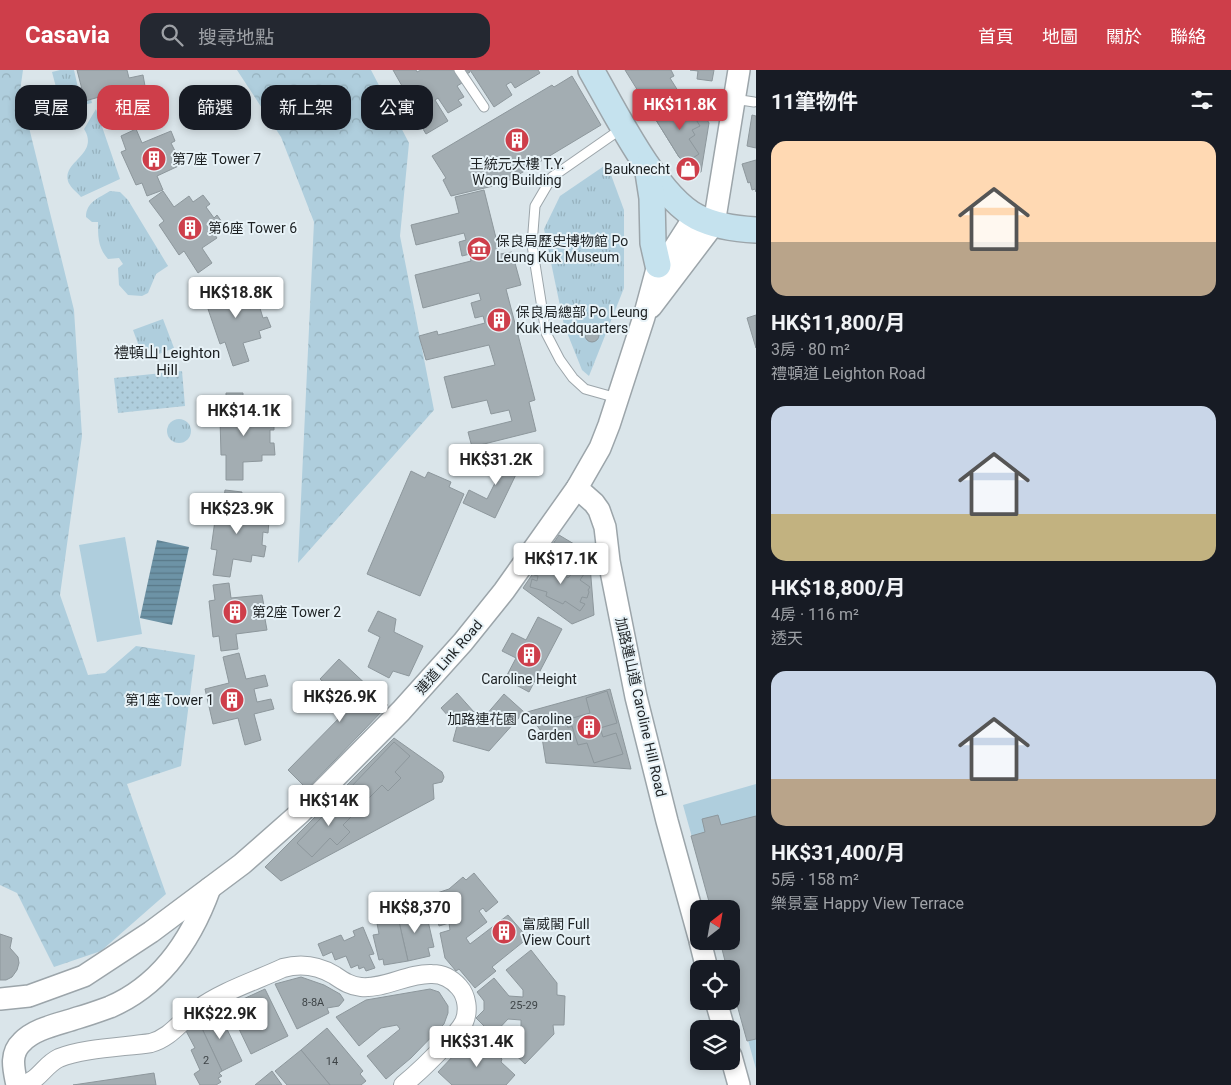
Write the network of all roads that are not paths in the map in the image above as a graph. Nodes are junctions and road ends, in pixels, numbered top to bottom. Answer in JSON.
{"nodes":[{"id":1,"x":459,"y":70,"type":"edge"},
{"id":2,"x":739,"y":70,"type":"edge"},
{"id":3,"x":597,"y":75,"type":"edge"},
{"id":4,"x":484,"y":107,"type":"dead end"},
{"id":5,"x":624,"y":128,"type":"junction"},
{"id":6,"x":647,"y":166,"type":"junction"},
{"id":7,"x":705,"y":220,"type":"junction"},
{"id":8,"x":756,"y":230,"type":"edge"},
{"id":9,"x":658,"y":265,"type":"junction"},
{"id":10,"x":644,"y":317,"type":"junction"},
{"id":11,"x":617,"y":398,"type":"junction"},
{"id":12,"x":578,"y":488,"type":"junction"},
{"id":13,"x":210,"y":888,"type":"junction"},
{"id":14,"x":690,"y":904,"type":"edge"},
{"id":15,"x":0,"y":999,"type":"edge"},
{"id":16,"x":735,"y":1070,"type":"edge"},
{"id":17,"x":17,"y":1085,"type":"edge"},
{"id":18,"x":22,"y":1085,"type":"edge"},
{"id":19,"x":403,"y":1085,"type":"edge"},
{"id":20,"x":739,"y":1085,"type":"edge"}],
"edges":[{"from":1,"to":4,"type":"lane"},
{"from":2,"to":7,"type":"street"},
{"from":3,"to":5,"type":"main road"},
{"from":5,"to":6,"type":"main road"},
{"from":5,"to":11,"type":"lane"},
{"from":6,"to":7,"type":"main road"},
{"from":6,"to":9,"type":"main road"},
{"from":7,"to":8,"type":"main road"},
{"from":7,"to":9,"type":"street"},
{"from":7,"to":10,"type":"street"},
{"from":9,"to":10,"type":"street"},
{"from":10,"to":11,"type":"street"},
{"from":11,"to":12,"type":"street"},
{"from":12,"to":13,"type":"street","name":"連道 Link Road"},
{"from":12,"to":14,"type":"street","name":"加路連山道 Caroline Hill Road"},
{"from":13,"to":15,"type":"street","name":"連道 Link Road"},
{"from":13,"to":17,"type":"street"},
{"from":16,"to":20,"type":"street"},
{"from":18,"to":19,"type":"street"}]}
